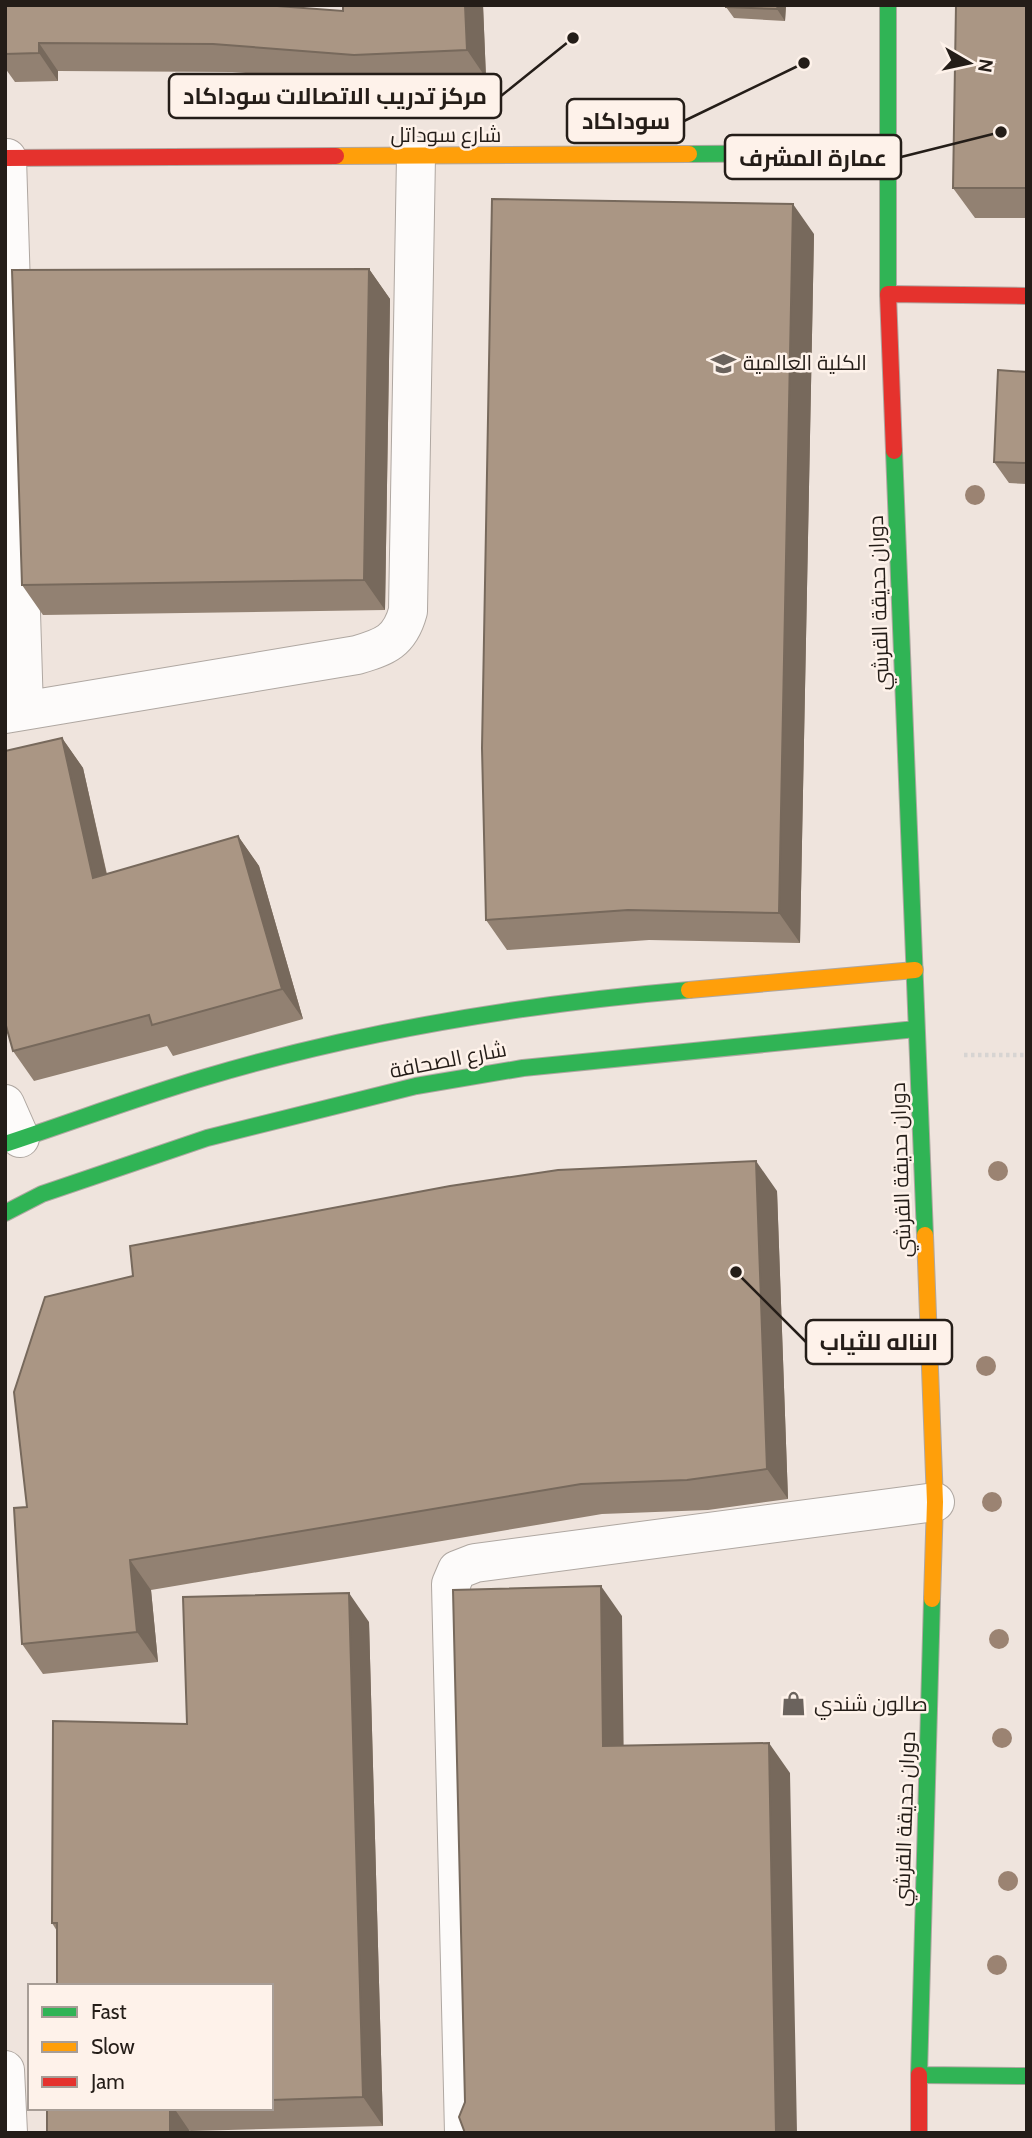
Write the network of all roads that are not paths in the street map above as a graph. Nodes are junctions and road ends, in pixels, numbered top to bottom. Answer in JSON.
{"nodes":[{"id":1,"x":888,"y":5,"type":"edge"},
{"id":2,"x":888,"y":153,"type":"junction"},
{"id":3,"x":416,"y":156,"type":"junction"},
{"id":4,"x":6,"y":158,"type":"edge"},
{"id":5,"x":888,"y":294,"type":"junction"},
{"id":6,"x":1027,"y":296,"type":"edge"},
{"id":7,"x":15,"y":712,"type":"edge"},
{"id":8,"x":915,"y":970,"type":"junction"},
{"id":9,"x":916,"y":1028,"type":"junction"},
{"id":10,"x":10,"y":1129,"type":"edge"},
{"id":11,"x":5,"y":1213,"type":"edge"},
{"id":12,"x":935,"y":1502,"type":"junction"},
{"id":13,"x":5,"y":2070,"type":"edge"},
{"id":14,"x":919,"y":2075,"type":"junction"},
{"id":15,"x":1027,"y":2076,"type":"edge"},
{"id":16,"x":8,"y":2133,"type":"edge"},
{"id":17,"x":464,"y":2133,"type":"edge"},
{"id":18,"x":919,"y":2133,"type":"edge"}],
"edges":[{"from":1,"to":2,"type":"main road","name":"دوران حديقة القرشي"},
{"from":2,"to":3,"type":"main road","name":"شارع سوداتل"},
{"from":2,"to":5,"type":"main road","name":"دوران حديقة القرشي"},
{"from":3,"to":4,"type":"main road","name":"شارع سوداتل"},
{"from":3,"to":7,"type":"street"},
{"from":4,"to":7,"type":"street"},
{"from":5,"to":6,"type":"main road"},
{"from":5,"to":8,"type":"main road","name":"دوران حديقة القرشي"},
{"from":8,"to":9,"type":"main road","name":"دوران حديقة القرشي"},
{"from":8,"to":10,"type":"main road","name":"شارع الصحافة"},
{"from":9,"to":11,"type":"main road","name":"شارع الصحافة"},
{"from":9,"to":12,"type":"main road","name":"دوران حديقة القرشي"},
{"from":12,"to":14,"type":"main road","name":"دوران حديقة القرشي"},
{"from":12,"to":17,"type":"street"},
{"from":13,"to":16,"type":"street"},
{"from":14,"to":15,"type":"main road"},
{"from":14,"to":18,"type":"main road","name":"دوران حديقة القرشي"}]}
